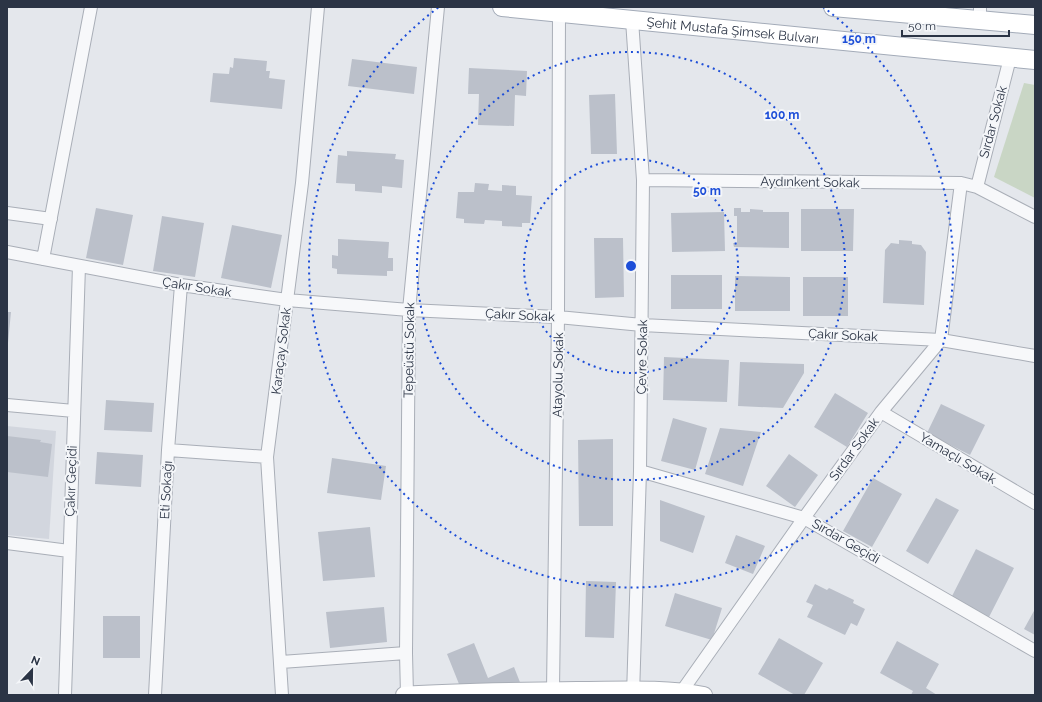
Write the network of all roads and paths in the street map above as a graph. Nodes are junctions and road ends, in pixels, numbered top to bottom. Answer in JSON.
{"nodes":[{"id":1,"x":90,"y":7,"type":"edge"},
{"id":2,"x":318,"y":7,"type":"edge"},
{"id":3,"x":438,"y":7,"type":"edge"},
{"id":4,"x":502,"y":7,"type":"edge"},
{"id":5,"x":833,"y":7,"type":"edge"},
{"id":6,"x":559,"y":12,"type":"junction"},
{"id":7,"x":980,"y":14,"type":"edge"},
{"id":8,"x":632,"y":20,"type":"junction"},
{"id":9,"x":1035,"y":26,"type":"edge"},
{"id":10,"x":1010,"y":58,"type":"junction"},
{"id":11,"x":1035,"y":60,"type":"edge"},
{"id":12,"x":643,"y":180,"type":"junction"},
{"id":13,"x":961,"y":184,"type":"junction"},
{"id":14,"x":977,"y":187,"type":"junction"},
{"id":15,"x":7,"y":213,"type":"edge"},
{"id":16,"x":1035,"y":217,"type":"edge"},
{"id":17,"x":50,"y":219,"type":"junction"},
{"id":18,"x":7,"y":252,"type":"edge"},
{"id":19,"x":43,"y":259,"type":"junction"},
{"id":20,"x":79,"y":266,"type":"junction"},
{"id":21,"x":181,"y":285,"type":"junction"},
{"id":22,"x":287,"y":300,"type":"junction"},
{"id":23,"x":409,"y":310,"type":"junction"},
{"id":24,"x":558,"y":317,"type":"junction"},
{"id":25,"x":642,"y":325,"type":"junction"},
{"id":26,"x":941,"y":340,"type":"junction"},
{"id":27,"x":1035,"y":356,"type":"edge"},
{"id":28,"x":7,"y":405,"type":"edge"},
{"id":29,"x":74,"y":411,"type":"junction"},
{"id":30,"x":881,"y":412,"type":"junction"},
{"id":31,"x":168,"y":450,"type":"junction"},
{"id":32,"x":267,"y":457,"type":"junction"},
{"id":33,"x":640,"y":471,"type":"junction"},
{"id":34,"x":1035,"y":503,"type":"edge"},
{"id":35,"x":804,"y":518,"type":"junction"},
{"id":36,"x":7,"y":543,"type":"edge"},
{"id":37,"x":69,"y":550,"type":"junction"},
{"id":38,"x":1035,"y":651,"type":"edge"},
{"id":39,"x":406,"y":654,"type":"junction"},
{"id":40,"x":281,"y":662,"type":"junction"},
{"id":41,"x":553,"y":690,"type":"junction"},
{"id":42,"x":682,"y":691,"type":"junction"},
{"id":43,"x":634,"y":692,"type":"edge"},
{"id":44,"x":65,"y":695,"type":"edge"},
{"id":45,"x":156,"y":695,"type":"edge"},
{"id":46,"x":282,"y":695,"type":"edge"},
{"id":47,"x":404,"y":695,"type":"edge"},
{"id":48,"x":407,"y":695,"type":"edge"},
{"id":49,"x":704,"y":695,"type":"edge"}],
"edges":[{"from":1,"to":17,"type":"street"},
{"from":2,"to":22,"type":"street","name":"Karaçay Sokak"},
{"from":3,"to":23,"type":"street","name":"Tepeüstü Sokak"},
{"from":4,"to":6,"type":"main road","name":"Şehit Mustafa Şimsek Bulvarı"},
{"from":5,"to":7,"type":"main road"},
{"from":6,"to":8,"type":"main road","name":"Şehit Mustafa Şimsek Bulvarı"},
{"from":6,"to":24,"type":"street","name":"Atayolu Sokak"},
{"from":7,"to":9,"type":"main road"},
{"from":8,"to":10,"type":"main road","name":"Şehit Mustafa Şimsek Bulvarı"},
{"from":8,"to":12,"type":"street","name":"Çevre Sokak"},
{"from":10,"to":11,"type":"main road","name":"Şehit Mustafa Şimsek Bulvarı"},
{"from":10,"to":14,"type":"street","name":"Sırdar Sokak"},
{"from":12,"to":13,"type":"street","name":"Aydınkent Sokak"},
{"from":12,"to":25,"type":"street","name":"Çevre Sokak"},
{"from":13,"to":14,"type":"street","name":"Aydınkent Sokak"},
{"from":13,"to":26,"type":"street"},
{"from":14,"to":16,"type":"street","name":"Aydınkent Sokak"},
{"from":15,"to":17,"type":"street"},
{"from":17,"to":19,"type":"street"},
{"from":18,"to":19,"type":"street","name":"Çakır Sokak"},
{"from":19,"to":20,"type":"street","name":"Çakır Sokak"},
{"from":20,"to":21,"type":"street","name":"Çakır Sokak"},
{"from":20,"to":29,"type":"street","name":"Çakır Geçidi"},
{"from":21,"to":22,"type":"street","name":"Çakır Sokak"},
{"from":21,"to":31,"type":"street","name":"Eti Sokağı"},
{"from":22,"to":23,"type":"street","name":"Çakır Sokak"},
{"from":22,"to":32,"type":"street","name":"Karaçay Sokak"},
{"from":23,"to":24,"type":"street","name":"Çakır Sokak"},
{"from":23,"to":39,"type":"street","name":"Tepeüstü Sokak"},
{"from":24,"to":25,"type":"street","name":"Çakır Sokak"},
{"from":24,"to":41,"type":"street","name":"Atayolu Sokak"},
{"from":25,"to":26,"type":"street","name":"Çakır Sokak"},
{"from":25,"to":33,"type":"street","name":"Çevre Sokak"},
{"from":26,"to":27,"type":"street","name":"Çakır Sokak"},
{"from":26,"to":30,"type":"street","name":"Sırdar Sokak"},
{"from":28,"to":29,"type":"street"},
{"from":29,"to":37,"type":"street","name":"Çakır Geçidi"},
{"from":30,"to":34,"type":"street","name":"Yamaçlı Sokak"},
{"from":30,"to":35,"type":"street","name":"Sırdar Sokak"},
{"from":31,"to":32,"type":"street"},
{"from":31,"to":45,"type":"street","name":"Eti Sokağı"},
{"from":32,"to":40,"type":"street","name":"Karaçay Sokak"},
{"from":33,"to":35,"type":"street","name":"Sırdar Geçidi"},
{"from":33,"to":43,"type":"street","name":"Çevre Sokak"},
{"from":35,"to":38,"type":"street","name":"Sırdar Geçidi"},
{"from":35,"to":42,"type":"street","name":"Sırdar Sokak"},
{"from":36,"to":37,"type":"street"},
{"from":37,"to":44,"type":"street","name":"Çakır Geçidi"},
{"from":39,"to":40,"type":"street"},
{"from":39,"to":48,"type":"street","name":"Tepeüstü Sokak"},
{"from":40,"to":46,"type":"street","name":"Karaçay Sokak"},
{"from":41,"to":43,"type":"street"},
{"from":41,"to":48,"type":"street"},
{"from":42,"to":43,"type":"street"},
{"from":42,"to":49,"type":"street"},
{"from":47,"to":48,"type":"street"}]}
